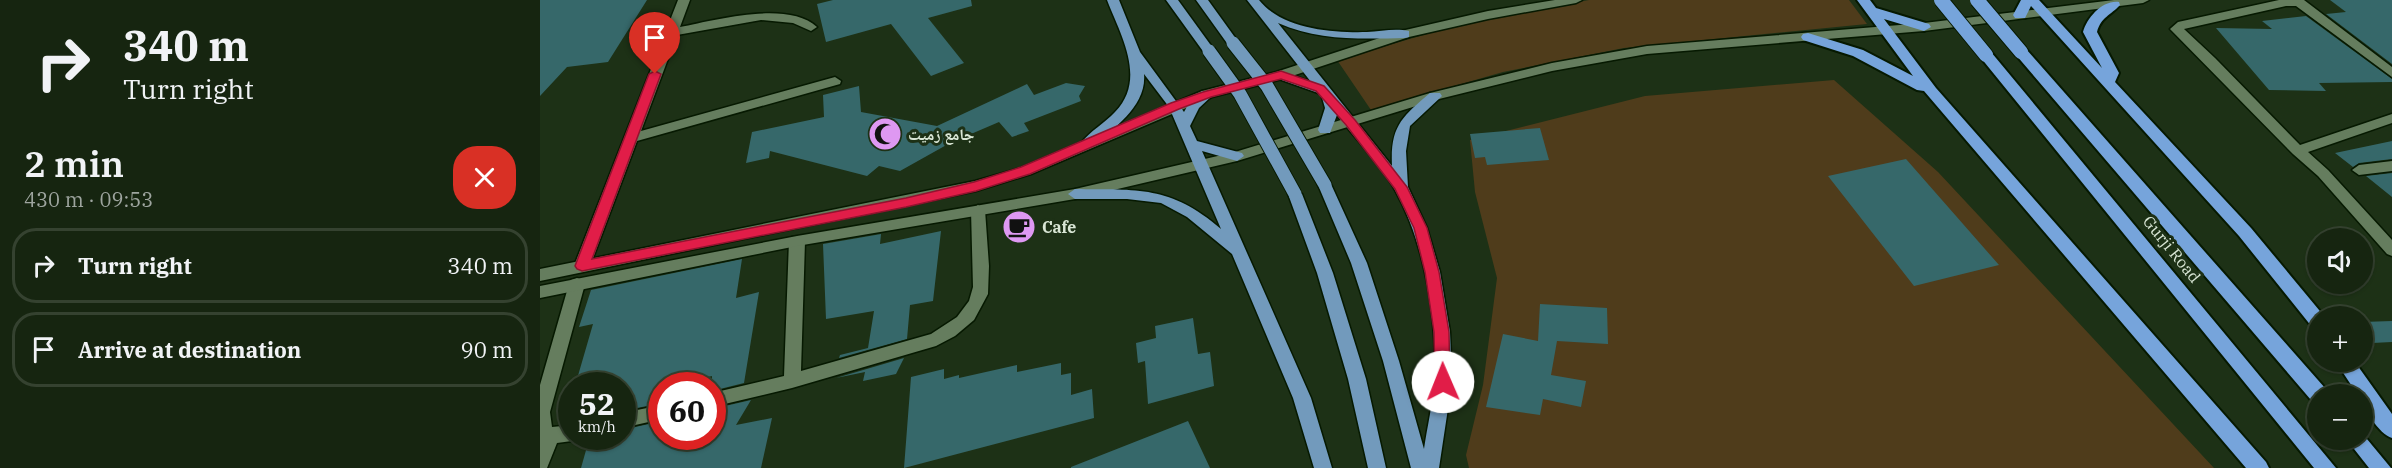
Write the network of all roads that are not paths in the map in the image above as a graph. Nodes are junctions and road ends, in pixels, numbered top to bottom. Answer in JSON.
{"nodes":[{"id":1,"x":684,"y":0,"type":"edge"},
{"id":2,"x":1113,"y":0,"type":"edge"},
{"id":3,"x":1172,"y":0,"type":"edge"},
{"id":4,"x":1202,"y":0,"type":"edge"},
{"id":5,"x":1576,"y":0,"type":"edge"},
{"id":6,"x":1941,"y":0,"type":"edge"},
{"id":7,"x":1977,"y":0,"type":"edge"},
{"id":8,"x":2027,"y":0,"type":"edge"},
{"id":9,"x":2032,"y":0,"type":"edge"},
{"id":10,"x":2143,"y":0,"type":"edge"},
{"id":11,"x":2114,"y":4,"type":"junction"},
{"id":12,"x":1256,"y":5,"type":"edge"},
{"id":13,"x":1866,"y":5,"type":"edge"},
{"id":14,"x":2045,"y":12,"type":"junction"},
{"id":15,"x":2020,"y":15,"type":"junction"},
{"id":16,"x":811,"y":27,"type":"dead end"},
{"id":17,"x":1924,"y":27,"type":"junction"},
{"id":18,"x":1884,"y":30,"type":"junction"},
{"id":19,"x":672,"y":32,"type":"junction"},
{"id":20,"x":1405,"y":34,"type":"junction"},
{"id":21,"x":1808,"y":37,"type":"junction"},
{"id":22,"x":1134,"y":53,"type":"junction"},
{"id":23,"x":1305,"y":67,"type":"junction"},
{"id":24,"x":2392,"y":73,"type":"edge"},
{"id":25,"x":1281,"y":75,"type":"junction"},
{"id":26,"x":835,"y":81,"type":"dead end"},
{"id":27,"x":2108,"y":82,"type":"junction"},
{"id":28,"x":1930,"y":91,"type":"junction"},
{"id":29,"x":1326,"y":93,"type":"junction"},
{"id":30,"x":1207,"y":94,"type":"junction"},
{"id":31,"x":1435,"y":96,"type":"junction"},
{"id":32,"x":1175,"y":106,"type":"junction"},
{"id":33,"x":2385,"y":121,"type":"edge"},
{"id":34,"x":1350,"y":122,"type":"junction"},
{"id":35,"x":1183,"y":127,"type":"junction"},
{"id":36,"x":1324,"y":130,"type":"junction"},
{"id":37,"x":2392,"y":131,"type":"edge"},
{"id":38,"x":631,"y":138,"type":"junction"},
{"id":39,"x":1088,"y":143,"type":"junction"},
{"id":40,"x":1191,"y":144,"type":"junction"},
{"id":41,"x":2298,"y":151,"type":"junction"},
{"id":42,"x":1237,"y":156,"type":"junction"},
{"id":43,"x":1200,"y":164,"type":"junction"},
{"id":44,"x":2392,"y":166,"type":"edge"},
{"id":45,"x":2360,"y":170,"type":"dead end"},
{"id":46,"x":1401,"y":187,"type":"junction"},
{"id":47,"x":1075,"y":194,"type":"junction"},
{"id":48,"x":978,"y":210,"type":"junction"},
{"id":49,"x":797,"y":241,"type":"junction"},
{"id":50,"x":2392,"y":250,"type":"edge"},
{"id":51,"x":1239,"y":253,"type":"junction"},
{"id":52,"x":582,"y":266,"type":"junction"},
{"id":53,"x":540,"y":274,"type":"edge"},
{"id":54,"x":576,"y":284,"type":"junction"},
{"id":55,"x":540,"y":292,"type":"edge"},
{"id":56,"x":2307,"y":308,"type":"edge"},
{"id":57,"x":2352,"y":372,"type":"edge"},
{"id":58,"x":792,"y":381,"type":"junction"},
{"id":59,"x":2309,"y":384,"type":"edge"},
{"id":60,"x":726,"y":397,"type":"edge"},
{"id":61,"x":541,"y":412,"type":"edge"},
{"id":62,"x":2392,"y":430,"type":"edge"},
{"id":63,"x":558,"y":435,"type":"edge"},
{"id":64,"x":551,"y":436,"type":"junction"},
{"id":65,"x":2365,"y":450,"type":"edge"},
{"id":66,"x":540,"y":463,"type":"edge"},
{"id":67,"x":1323,"y":468,"type":"edge"},
{"id":68,"x":1377,"y":468,"type":"edge"},
{"id":69,"x":1420,"y":468,"type":"edge"},
{"id":70,"x":1430,"y":468,"type":"edge"},
{"id":71,"x":2259,"y":468,"type":"edge"},
{"id":72,"x":2326,"y":468,"type":"edge"},
{"id":73,"x":2381,"y":468,"type":"edge"}],
"edges":[{"from":1,"to":19,"type":"main road"},
{"from":2,"to":22,"type":"main road"},
{"from":3,"to":68,"type":"main road","bridge":true},
{"from":4,"to":69,"type":"main road","bridge":true},
{"from":5,"to":20,"type":"main road"},
{"from":6,"to":72,"type":"highway","name":"Gurji Road","bridge":true},
{"from":7,"to":59,"type":"highway","name":"Gurji Road","bridge":true},
{"from":8,"to":15,"type":"highway"},
{"from":9,"to":14,"type":"highway"},
{"from":10,"to":11,"type":"main road"},
{"from":11,"to":14,"type":"main road"},
{"from":11,"to":27,"type":"highway"},
{"from":12,"to":20,"type":"main road"},
{"from":12,"to":23,"type":"main road"},
{"from":13,"to":17,"type":"highway"},
{"from":13,"to":18,"type":"highway"},
{"from":14,"to":15,"type":"main road"},
{"from":14,"to":27,"type":"highway"},
{"from":15,"to":17,"type":"main road"},
{"from":16,"to":19,"type":"main road"},
{"from":17,"to":18,"type":"main road"},
{"from":18,"to":21,"type":"main road"},
{"from":18,"to":28,"type":"highway"},
{"from":19,"to":38,"type":"main road"},
{"from":20,"to":23,"type":"main road"},
{"from":21,"to":28,"type":"highway"},
{"from":21,"to":31,"type":"main road"},
{"from":22,"to":32,"type":"main road"},
{"from":22,"to":39,"type":"main road"},
{"from":23,"to":25,"type":"main road"},
{"from":23,"to":29,"type":"main road"},
{"from":24,"to":41,"type":"main road"},
{"from":25,"to":29,"type":"main road"},
{"from":25,"to":30,"type":"main road"},
{"from":26,"to":38,"type":"main road"},
{"from":27,"to":56,"type":"highway"},
{"from":28,"to":71,"type":"highway"},
{"from":29,"to":34,"type":"main road"},
{"from":29,"to":36,"type":"main road"},
{"from":30,"to":32,"type":"main road"},
{"from":30,"to":35,"type":"main road"},
{"from":31,"to":34,"type":"main road"},
{"from":31,"to":46,"type":"main road"},
{"from":32,"to":35,"type":"main road"},
{"from":32,"to":39,"type":"main road"},
{"from":33,"to":37,"type":"main road"},
{"from":33,"to":41,"type":"main road"},
{"from":34,"to":36,"type":"main road"},
{"from":34,"to":46,"type":"main road"},
{"from":35,"to":40,"type":"main road"},
{"from":36,"to":42,"type":"main road"},
{"from":38,"to":52,"type":"main road"},
{"from":39,"to":52,"type":"main road"},
{"from":40,"to":42,"type":"main road"},
{"from":40,"to":43,"type":"main road"},
{"from":41,"to":50,"type":"main road"},
{"from":42,"to":43,"type":"main road"},
{"from":43,"to":47,"type":"main road"},
{"from":43,"to":51,"type":"main road"},
{"from":44,"to":45,"type":"main road"},
{"from":46,"to":70,"type":"main road"},
{"from":47,"to":48,"type":"main road"},
{"from":47,"to":51,"type":"main road"},
{"from":48,"to":49,"type":"main road"},
{"from":48,"to":58,"type":"main road"},
{"from":49,"to":54,"type":"main road"},
{"from":49,"to":58,"type":"main road"},
{"from":51,"to":67,"type":"main road"},
{"from":52,"to":53,"type":"main road"},
{"from":54,"to":55,"type":"main road"},
{"from":54,"to":61,"type":"main road"},
{"from":57,"to":62,"type":"highway"},
{"from":58,"to":60,"type":"main road"},
{"from":61,"to":64,"type":"main road"},
{"from":63,"to":64,"type":"main road"},
{"from":64,"to":66,"type":"main road"},
{"from":65,"to":73,"type":"highway"}]}
